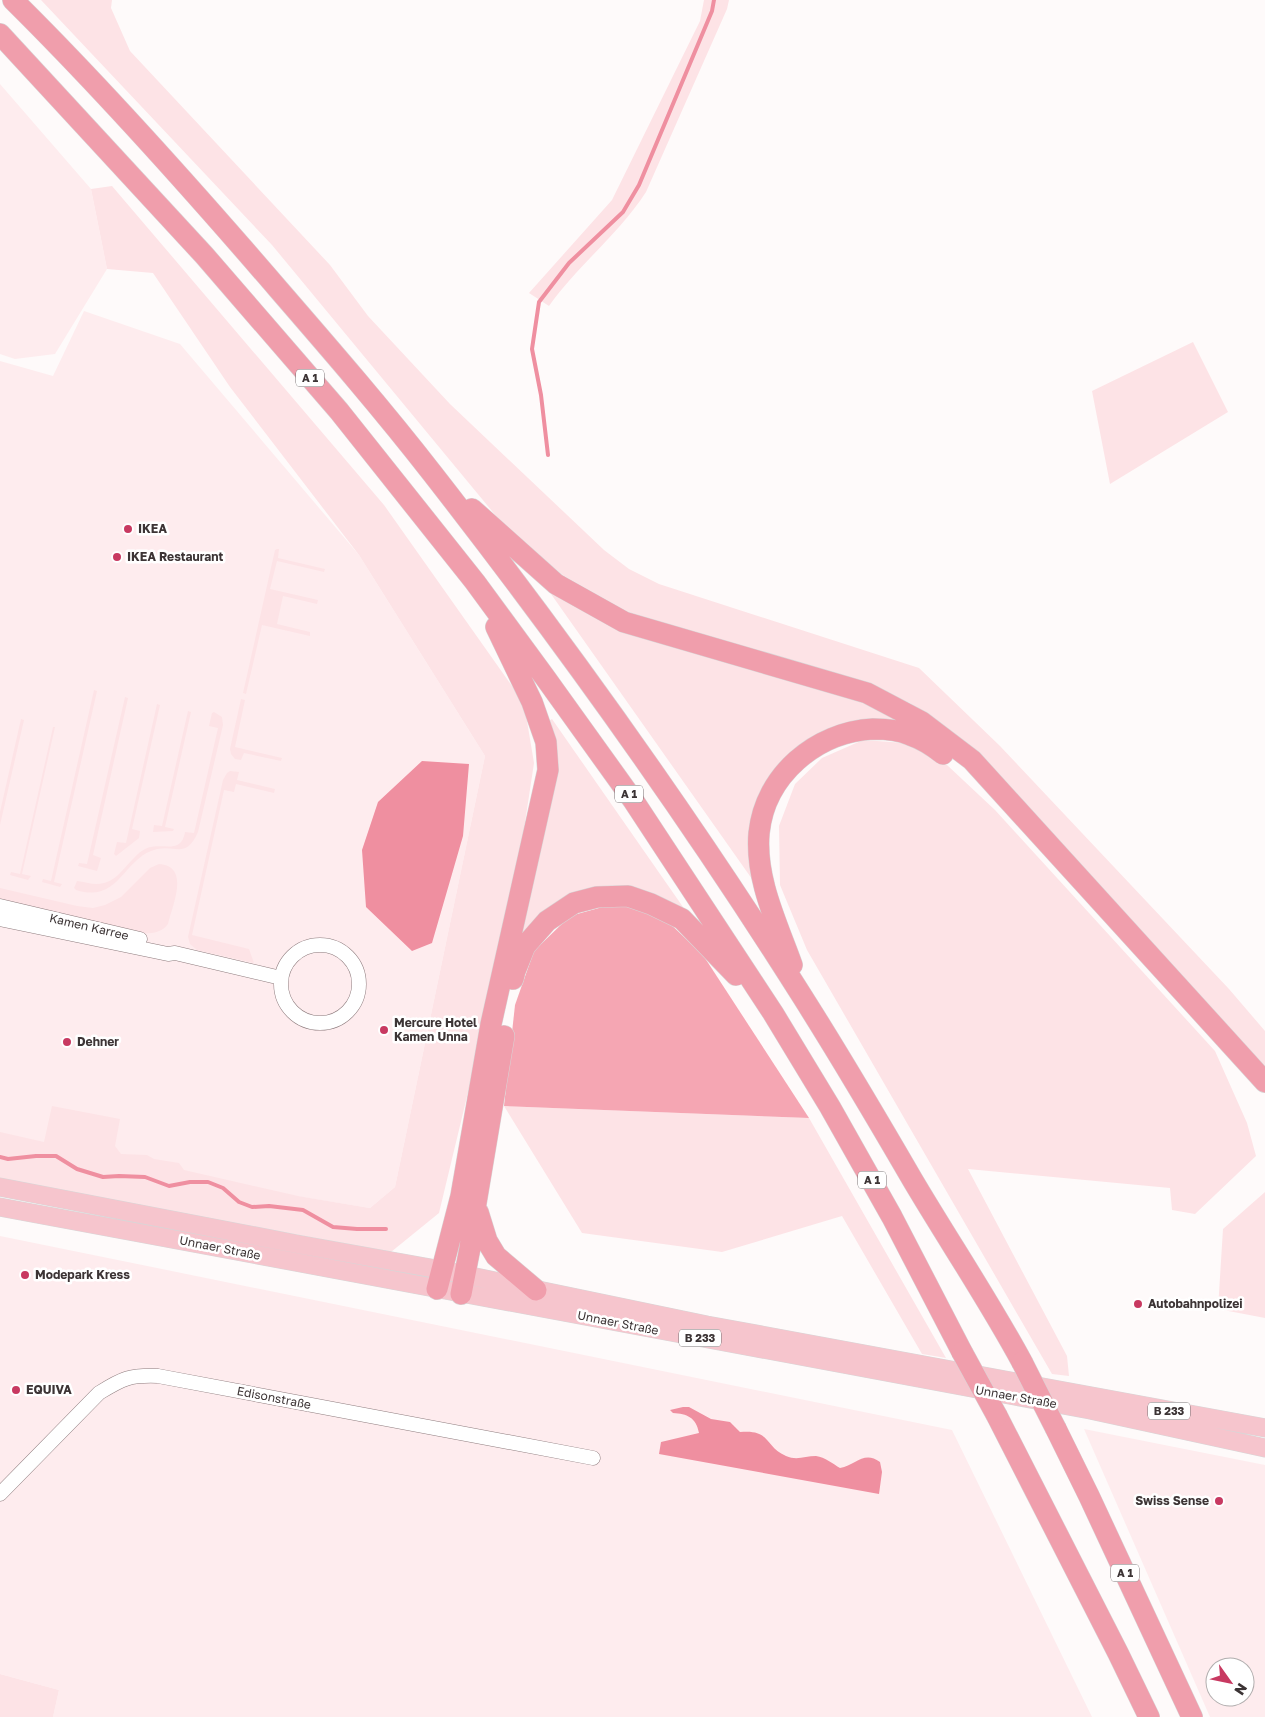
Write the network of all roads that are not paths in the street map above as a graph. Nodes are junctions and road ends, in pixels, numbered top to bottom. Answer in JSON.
{"nodes":[{"id":1,"x":13,"y":0,"type":"edge"},
{"id":2,"x":0,"y":34,"type":"edge"},
{"id":3,"x":431,"y":472,"type":"junction"},
{"id":4,"x":475,"y":582,"type":"junction"},
{"id":5,"x":0,"y":906,"type":"edge"},
{"id":6,"x":0,"y":919,"type":"edge"},
{"id":7,"x":175,"y":953,"type":"junction"},
{"id":8,"x":281,"y":978,"type":"junction"},
{"id":9,"x":802,"y":996,"type":"junction"},
{"id":10,"x":773,"y":1013,"type":"junction"},
{"id":11,"x":1265,"y":1082,"type":"edge"},
{"id":12,"x":1265,"y":1099,"type":"edge"},
{"id":13,"x":0,"y":1187,"type":"edge"},
{"id":14,"x":476,"y":1202,"type":"junction"},
{"id":15,"x":0,"y":1207,"type":"edge"},
{"id":16,"x":440,"y":1279,"type":"junction"},
{"id":17,"x":463,"y":1284,"type":"junction"},
{"id":18,"x":536,"y":1290,"type":"junction"},
{"id":19,"x":1265,"y":1428,"type":"edge"},
{"id":20,"x":1265,"y":1448,"type":"edge"},
{"id":21,"x":592,"y":1458,"type":"dead end"},
{"id":22,"x":0,"y":1494,"type":"edge"},
{"id":23,"x":1149,"y":1717,"type":"edge"},
{"id":24,"x":1192,"y":1717,"type":"edge"}],
"edges":[{"from":1,"to":3,"type":"highway","number":"A 1"},
{"from":2,"to":4,"type":"highway","number":"A 1"},
{"from":3,"to":9,"type":"highway","number":"A 1"},
{"from":3,"to":11,"type":"highway"},
{"from":4,"to":10,"type":"highway","number":"A 1"},
{"from":4,"to":16,"type":"highway"},
{"from":5,"to":7,"type":"street","name":"Kamen Karree"},
{"from":6,"to":7,"type":"street","name":"Kamen Karree"},
{"from":7,"to":8,"type":"street","name":"Kamen Karree"},
{"from":8,"to":8,"type":"street"},
{"from":9,"to":12,"type":"highway"},
{"from":9,"to":24,"type":"highway","number":"A 1","bridge":true},
{"from":10,"to":14,"type":"highway"},
{"from":10,"to":23,"type":"highway","number":"A 1","bridge":true},
{"from":13,"to":16,"type":"main road","name":"Unnaer Straße"},
{"from":14,"to":17,"type":"highway"},
{"from":14,"to":18,"type":"highway"},
{"from":15,"to":16,"type":"main road","name":"Unnaer Straße"},
{"from":16,"to":17,"type":"main road","name":"Unnaer Straße","number":"B 233"},
{"from":17,"to":18,"type":"main road","name":"Unnaer Straße","number":"B 233"},
{"from":17,"to":20,"type":"main road","name":"Unnaer Straße","number":"B 233"},
{"from":18,"to":19,"type":"main road","name":"Unnaer Straße","number":"B 233"},
{"from":21,"to":22,"type":"street","name":"Edisonstraße"}]}
